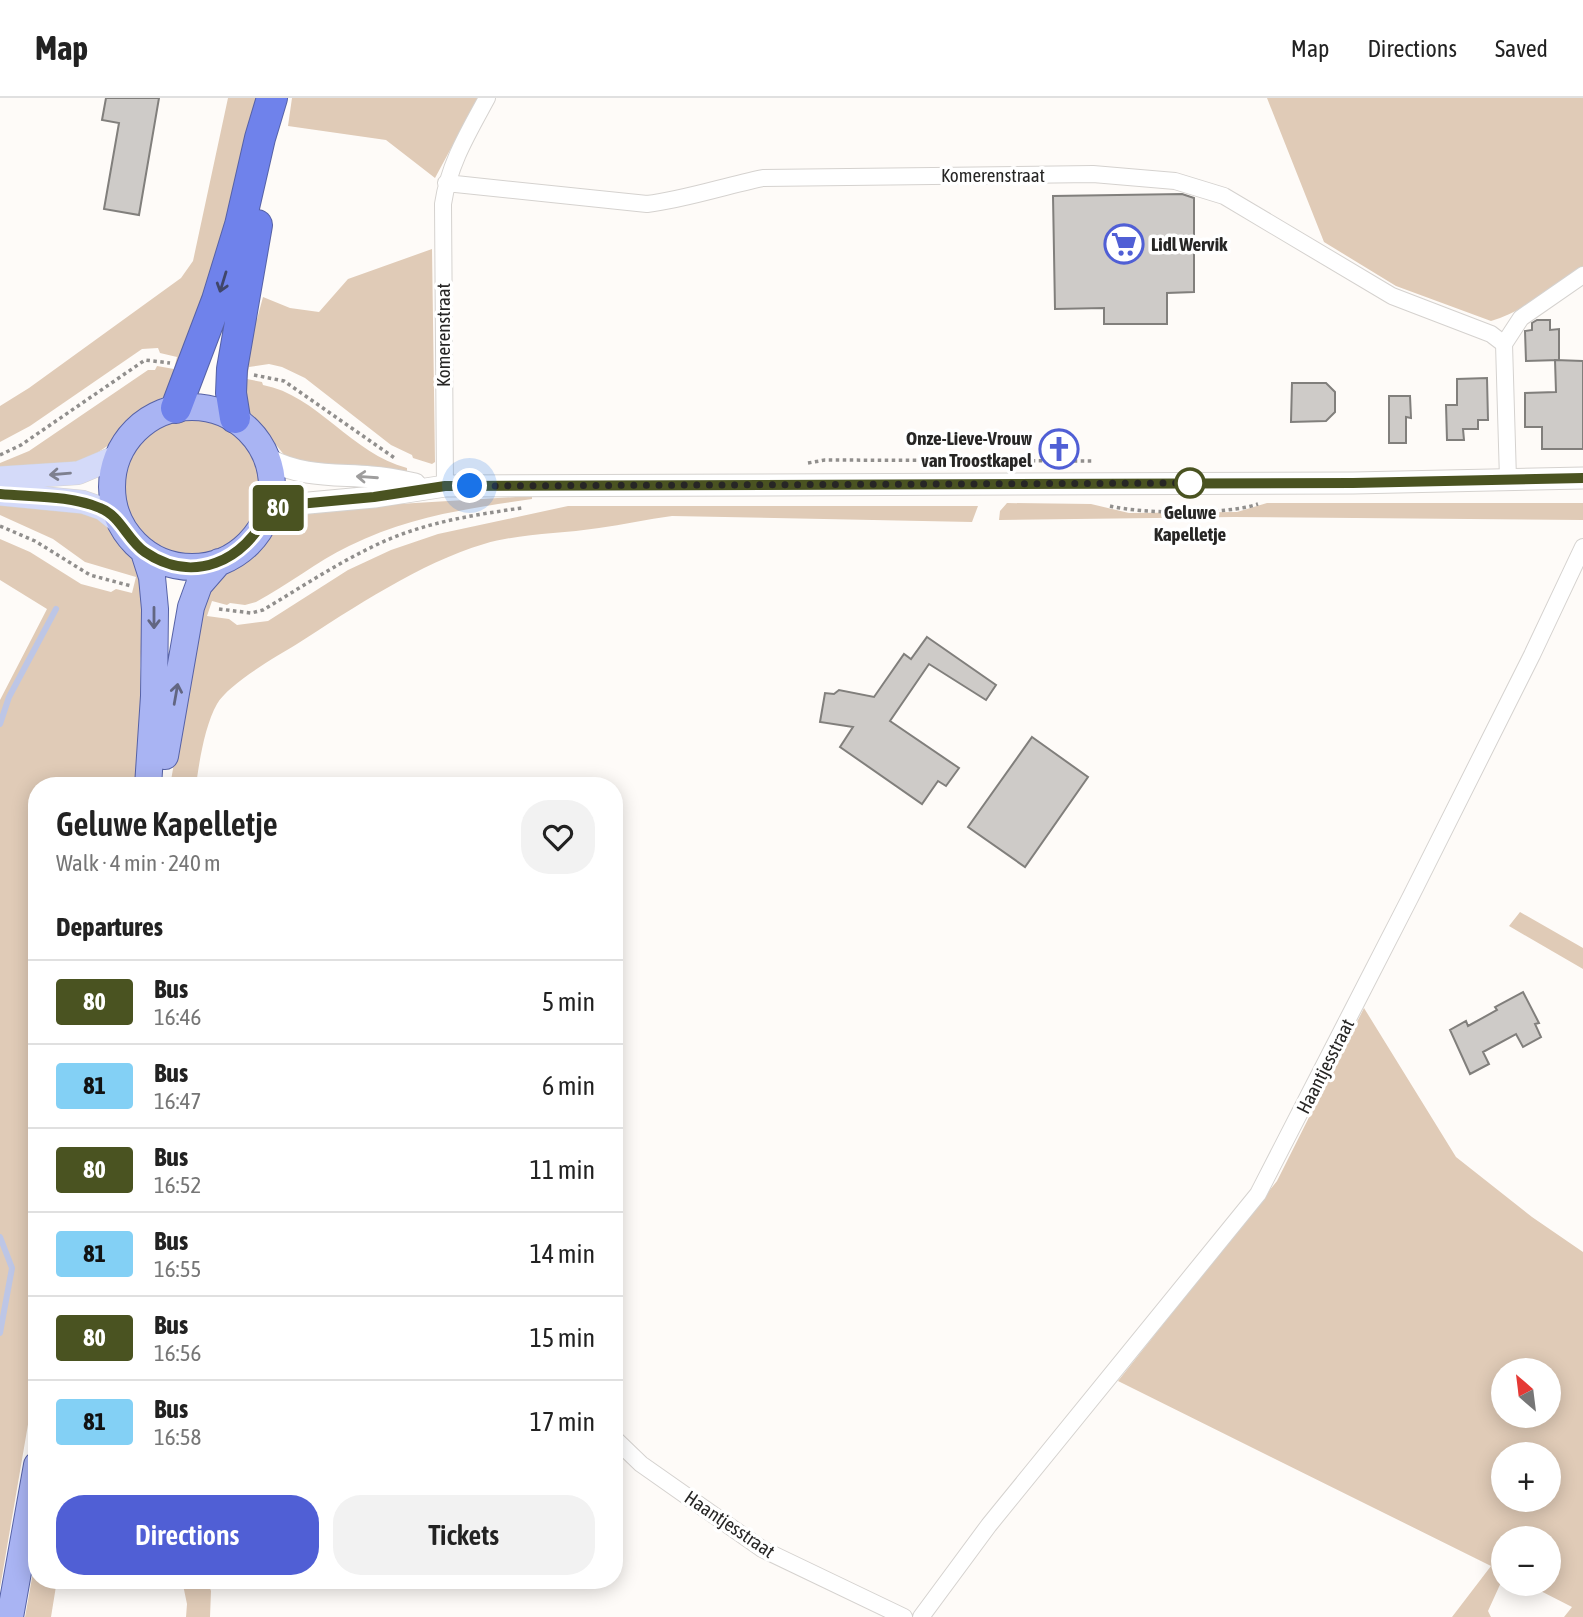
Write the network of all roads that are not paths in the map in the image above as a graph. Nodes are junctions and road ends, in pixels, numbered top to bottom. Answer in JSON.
{"nodes":[{"id":1,"x":274,"y":98,"type":"edge"},
{"id":2,"x":488,"y":98,"type":"edge"},
{"id":3,"x":446,"y":183,"type":"junction"},
{"id":4,"x":1583,"y":275,"type":"edge"},
{"id":5,"x":1504,"y":344,"type":"junction"},
{"id":6,"x":176,"y":408,"type":"junction"},
{"id":7,"x":235,"y":418,"type":"junction"},
{"id":8,"x":116,"y":457,"type":"junction"},
{"id":9,"x":268,"y":459,"type":"junction"},
{"id":10,"x":0,"y":478,"type":"edge"},
{"id":11,"x":1583,"y":478,"type":"edge"},
{"id":12,"x":1508,"y":479,"type":"junction"},
{"id":13,"x":440,"y":487,"type":"junction"},
{"id":14,"x":0,"y":494,"type":"edge"},
{"id":15,"x":268,"y":512,"type":"junction"},
{"id":16,"x":119,"y":522,"type":"junction"},
{"id":17,"x":1583,"y":547,"type":"edge"},
{"id":18,"x":144,"y":552,"type":"junction"},
{"id":19,"x":219,"y":562,"type":"junction"},
{"id":20,"x":149,"y":777,"type":"edge"},
{"id":21,"x":162,"y":777,"type":"edge"},
{"id":22,"x":623,"y":1447,"type":"edge"},
{"id":23,"x":28,"y":1516,"type":"edge"},
{"id":24,"x":10,"y":1617,"type":"edge"},
{"id":25,"x":904,"y":1617,"type":"edge"},
{"id":26,"x":921,"y":1617,"type":"edge"}],
"edges":[{"from":1,"to":6,"type":"highway","one_way":true},
{"from":1,"to":7,"type":"highway"},
{"from":2,"to":3,"type":"street","name":"Komerenstraat"},
{"from":3,"to":5,"type":"street","name":"Komerenstraat"},
{"from":3,"to":13,"type":"street","name":"Komerenstraat"},
{"from":4,"to":5,"type":"street"},
{"from":5,"to":12,"type":"street"},
{"from":6,"to":7,"type":"main road"},
{"from":6,"to":8,"type":"main road"},
{"from":7,"to":9,"type":"main road"},
{"from":8,"to":10,"type":"main road","one_way":true},
{"from":8,"to":16,"type":"main road"},
{"from":13,"to":9,"type":"street","one_way":true},
{"from":9,"to":15,"type":"main road"},
{"from":11,"to":12,"type":"street"},
{"from":12,"to":13,"type":"street"},
{"from":13,"to":15,"type":"street"},
{"from":14,"to":16,"type":"main road"},
{"from":15,"to":19,"type":"main road"},
{"from":16,"to":18,"type":"main road"},
{"from":17,"to":26,"type":"street","name":"Haantjesstraat"},
{"from":18,"to":19,"type":"main road"},
{"from":18,"to":20,"type":"main road","one_way":true},
{"from":21,"to":19,"type":"main road","one_way":true},
{"from":22,"to":25,"type":"street","name":"Haantjesstraat"},
{"from":23,"to":24,"type":"main road"}]}
